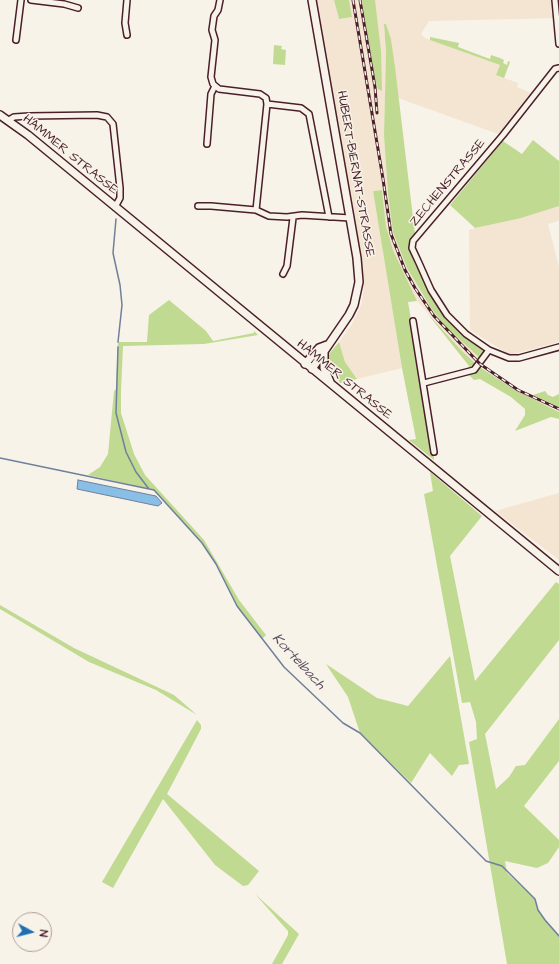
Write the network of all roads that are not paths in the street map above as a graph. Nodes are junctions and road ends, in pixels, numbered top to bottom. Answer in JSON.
{"nodes":[{"id":1,"x":21,"y":0,"type":"edge"},
{"id":2,"x":31,"y":0,"type":"edge"},
{"id":3,"x":127,"y":0,"type":"edge"},
{"id":4,"x":220,"y":0,"type":"edge"},
{"id":5,"x":312,"y":0,"type":"edge"},
{"id":6,"x":555,"y":0,"type":"edge"},
{"id":7,"x":78,"y":8,"type":"dead end"},
{"id":8,"x":127,"y":36,"type":"dead end"},
{"id":9,"x":16,"y":40,"type":"dead end"},
{"id":10,"x":559,"y":44,"type":"edge"},
{"id":11,"x":559,"y":68,"type":"edge"},
{"id":12,"x":215,"y":86,"type":"junction"},
{"id":13,"x":267,"y":104,"type":"junction"},
{"id":14,"x":0,"y":114,"type":"edge"},
{"id":15,"x":9,"y":120,"type":"junction"},
{"id":16,"x":207,"y":144,"type":"dead end"},
{"id":17,"x":198,"y":206,"type":"dead end"},
{"id":18,"x":115,"y":207,"type":"junction"},
{"id":19,"x":256,"y":210,"type":"junction"},
{"id":20,"x":293,"y":218,"type":"junction"},
{"id":21,"x":329,"y":218,"type":"junction"},
{"id":22,"x":350,"y":218,"type":"junction"},
{"id":23,"x":283,"y":274,"type":"dead end"},
{"id":24,"x":413,"y":321,"type":"dead end"},
{"id":25,"x":327,"y":344,"type":"junction"},
{"id":26,"x":559,"y":347,"type":"edge"},
{"id":27,"x":489,"y":350,"type":"junction"},
{"id":28,"x":324,"y":353,"type":"junction"},
{"id":29,"x":305,"y":364,"type":"junction"},
{"id":30,"x":312,"y":369,"type":"junction"},
{"id":31,"x":424,"y":383,"type":"junction"},
{"id":32,"x":331,"y":385,"type":"junction"},
{"id":33,"x":434,"y":452,"type":"dead end"},
{"id":34,"x":559,"y":571,"type":"edge"}],
"edges":[{"from":1,"to":9,"type":"street"},
{"from":2,"to":7,"type":"street"},
{"from":3,"to":8,"type":"street"},
{"from":4,"to":12,"type":"street"},
{"from":5,"to":22,"type":"main road","name":"HUBERT-BIERNAT-STRASSE"},
{"from":6,"to":10,"type":"street"},
{"from":11,"to":27,"type":"street","name":"ZECHENSTRASSE"},
{"from":12,"to":13,"type":"street"},
{"from":12,"to":16,"type":"street"},
{"from":13,"to":19,"type":"street"},
{"from":13,"to":21,"type":"street"},
{"from":14,"to":15,"type":"main road","name":"HAMMER STRASSE"},
{"from":15,"to":18,"type":"main road","name":"HAMMER STRASSE"},
{"from":15,"to":18,"type":"street","name":"HAMMER STRASSE"},
{"from":17,"to":19,"type":"street"},
{"from":18,"to":29,"type":"main road","name":"HAMMER STRASSE"},
{"from":19,"to":20,"type":"street"},
{"from":20,"to":21,"type":"street"},
{"from":20,"to":23,"type":"street"},
{"from":21,"to":22,"type":"street"},
{"from":22,"to":25,"type":"main road","name":"HUBERT-BIERNAT-STRASSE"},
{"from":24,"to":31,"type":"street"},
{"from":25,"to":28,"type":"main road","name":"HUBERT-BIERNAT-STRASSE"},
{"from":25,"to":29,"type":"main road","name":"HUBERT-BIERNAT-STRASSE"},
{"from":26,"to":27,"type":"street","name":"ZECHENSTRASSE"},
{"from":27,"to":31,"type":"street"},
{"from":28,"to":30,"type":"main road","name":"HUBERT-BIERNAT-STRASSE"},
{"from":28,"to":32,"type":"main road"},
{"from":29,"to":30,"type":"main road","name":"HAMMER STRASSE"},
{"from":30,"to":32,"type":"main road","name":"HAMMER STRASSE"},
{"from":31,"to":33,"type":"street"},
{"from":32,"to":34,"type":"main road","name":"HAMMER STRASSE"}]}
